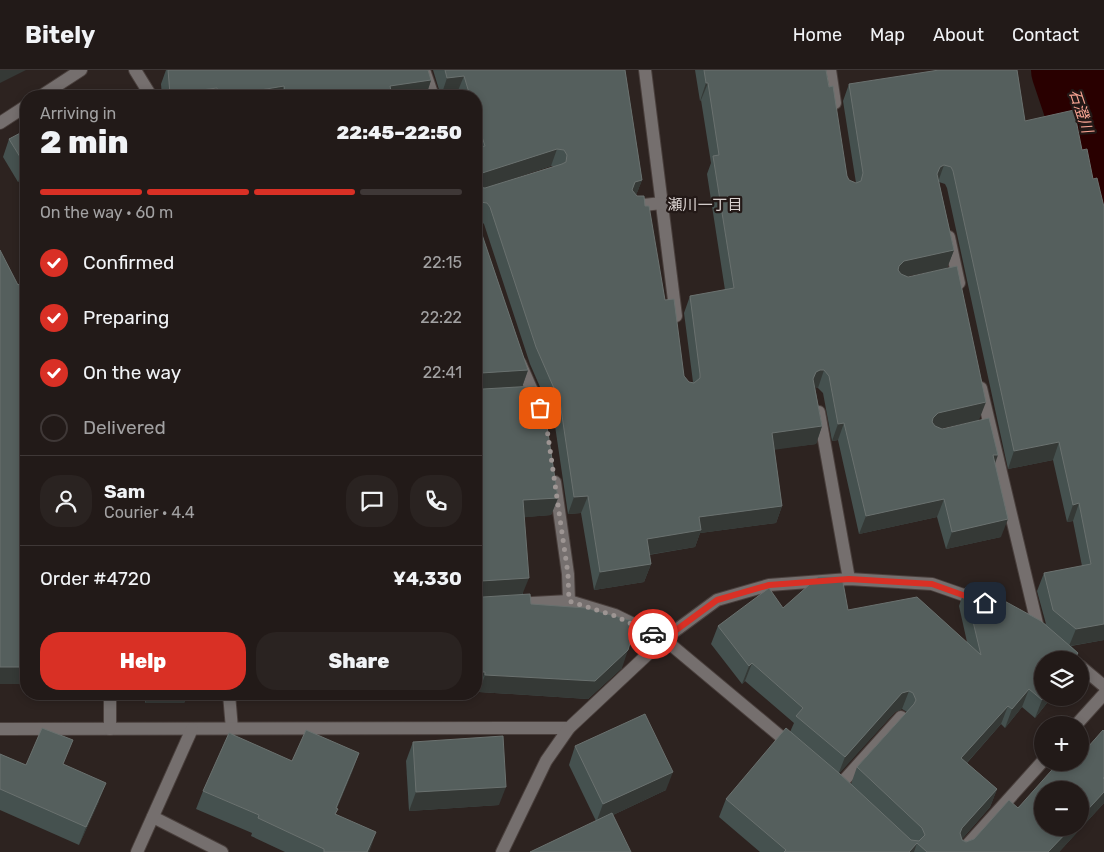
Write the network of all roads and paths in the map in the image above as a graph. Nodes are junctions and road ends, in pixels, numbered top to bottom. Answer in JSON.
{"nodes":[{"id":1,"x":81,"y":70,"type":"edge"},
{"id":2,"x":135,"y":70,"type":"edge"},
{"id":3,"x":424,"y":70,"type":"edge"},
{"id":4,"x":645,"y":70,"type":"edge"},
{"id":5,"x":830,"y":70,"type":"edge"},
{"id":6,"x":50,"y":90,"type":"edge"},
{"id":7,"x":147,"y":90,"type":"edge"},
{"id":8,"x":431,"y":90,"type":"edge"},
{"id":9,"x":20,"y":110,"type":"edge"},
{"id":10,"x":838,"y":117,"type":"edge"},
{"id":11,"x":0,"y":123,"type":"edge"},
{"id":12,"x":662,"y":203,"type":"junction"},
{"id":13,"x":634,"y":206,"type":"edge"},
{"id":14,"x":947,"y":228,"type":"edge"},
{"id":15,"x":961,"y":293,"type":"edge"},
{"id":16,"x":677,"y":326,"type":"edge"},
{"id":17,"x":516,"y":349,"type":"edge"},
{"id":18,"x":979,"y":379,"type":"edge"},
{"id":19,"x":816,"y":394,"type":"edge"},
{"id":20,"x":542,"y":412,"type":"edge"},
{"id":21,"x":553,"y":469,"type":"edge"},
{"id":22,"x":849,"y":579,"type":"junction"},
{"id":23,"x":569,"y":601,"type":"junction"},
{"id":24,"x":504,"y":604,"type":"edge"},
{"id":25,"x":993,"y":607,"type":"edge"},
{"id":26,"x":1024,"y":623,"type":"edge"},
{"id":27,"x":1039,"y":632,"type":"junction"},
{"id":28,"x":664,"y":639,"type":"junction"},
{"id":29,"x":1052,"y":643,"type":"edge"},
{"id":30,"x":1089,"y":674,"type":"edge"},
{"id":31,"x":1104,"y":686,"type":"edge"},
{"id":32,"x":1104,"y":694,"type":"edge"},
{"id":33,"x":110,"y":700,"type":"edge"},
{"id":34,"x":230,"y":700,"type":"edge"},
{"id":35,"x":1084,"y":716,"type":"edge"},
{"id":36,"x":901,"y":718,"type":"edge"},
{"id":37,"x":569,"y":728,"type":"junction"},
{"id":38,"x":0,"y":729,"type":"edge"},
{"id":39,"x":110,"y":729,"type":"junction"},
{"id":40,"x":192,"y":729,"type":"junction"},
{"id":41,"x":232,"y":729,"type":"junction"},
{"id":42,"x":801,"y":754,"type":"edge"},
{"id":43,"x":1034,"y":771,"type":"edge"},
{"id":44,"x":839,"y":786,"type":"edge"},
{"id":45,"x":153,"y":818,"type":"junction"},
{"id":46,"x":137,"y":852,"type":"edge"},
{"id":47,"x":222,"y":852,"type":"edge"},
{"id":48,"x":502,"y":852,"type":"edge"},
{"id":49,"x":961,"y":852,"type":"edge"}],
"edges":[{"from":1,"to":6,"type":"street"},
{"from":2,"to":7,"type":"street"},
{"from":3,"to":8,"type":"street"},
{"from":4,"to":12,"type":"street"},
{"from":5,"to":10,"type":"street"},
{"from":9,"to":11,"type":"street"},
{"from":12,"to":13,"type":"street"},
{"from":12,"to":16,"type":"street"},
{"from":14,"to":15,"type":"street"},
{"from":17,"to":20,"type":"street"},
{"from":18,"to":27,"type":"street"},
{"from":19,"to":22,"type":"street"},
{"from":21,"to":23,"type":"street"},
{"from":22,"to":25,"type":"street"},
{"from":22,"to":28,"type":"street"},
{"from":23,"to":24,"type":"street"},
{"from":23,"to":28,"type":"street"},
{"from":26,"to":27,"type":"street"},
{"from":27,"to":29,"type":"street"},
{"from":28,"to":37,"type":"street"},
{"from":28,"to":42,"type":"street"},
{"from":30,"to":31,"type":"street"},
{"from":32,"to":35,"type":"street"},
{"from":33,"to":39,"type":"street"},
{"from":34,"to":41,"type":"street"},
{"from":36,"to":44,"type":"street"},
{"from":37,"to":41,"type":"street"},
{"from":37,"to":48,"type":"street"},
{"from":38,"to":39,"type":"street"},
{"from":39,"to":40,"type":"street"},
{"from":40,"to":41,"type":"street"},
{"from":40,"to":45,"type":"street"},
{"from":43,"to":49,"type":"street"},
{"from":45,"to":46,"type":"street"},
{"from":45,"to":47,"type":"street"}]}
